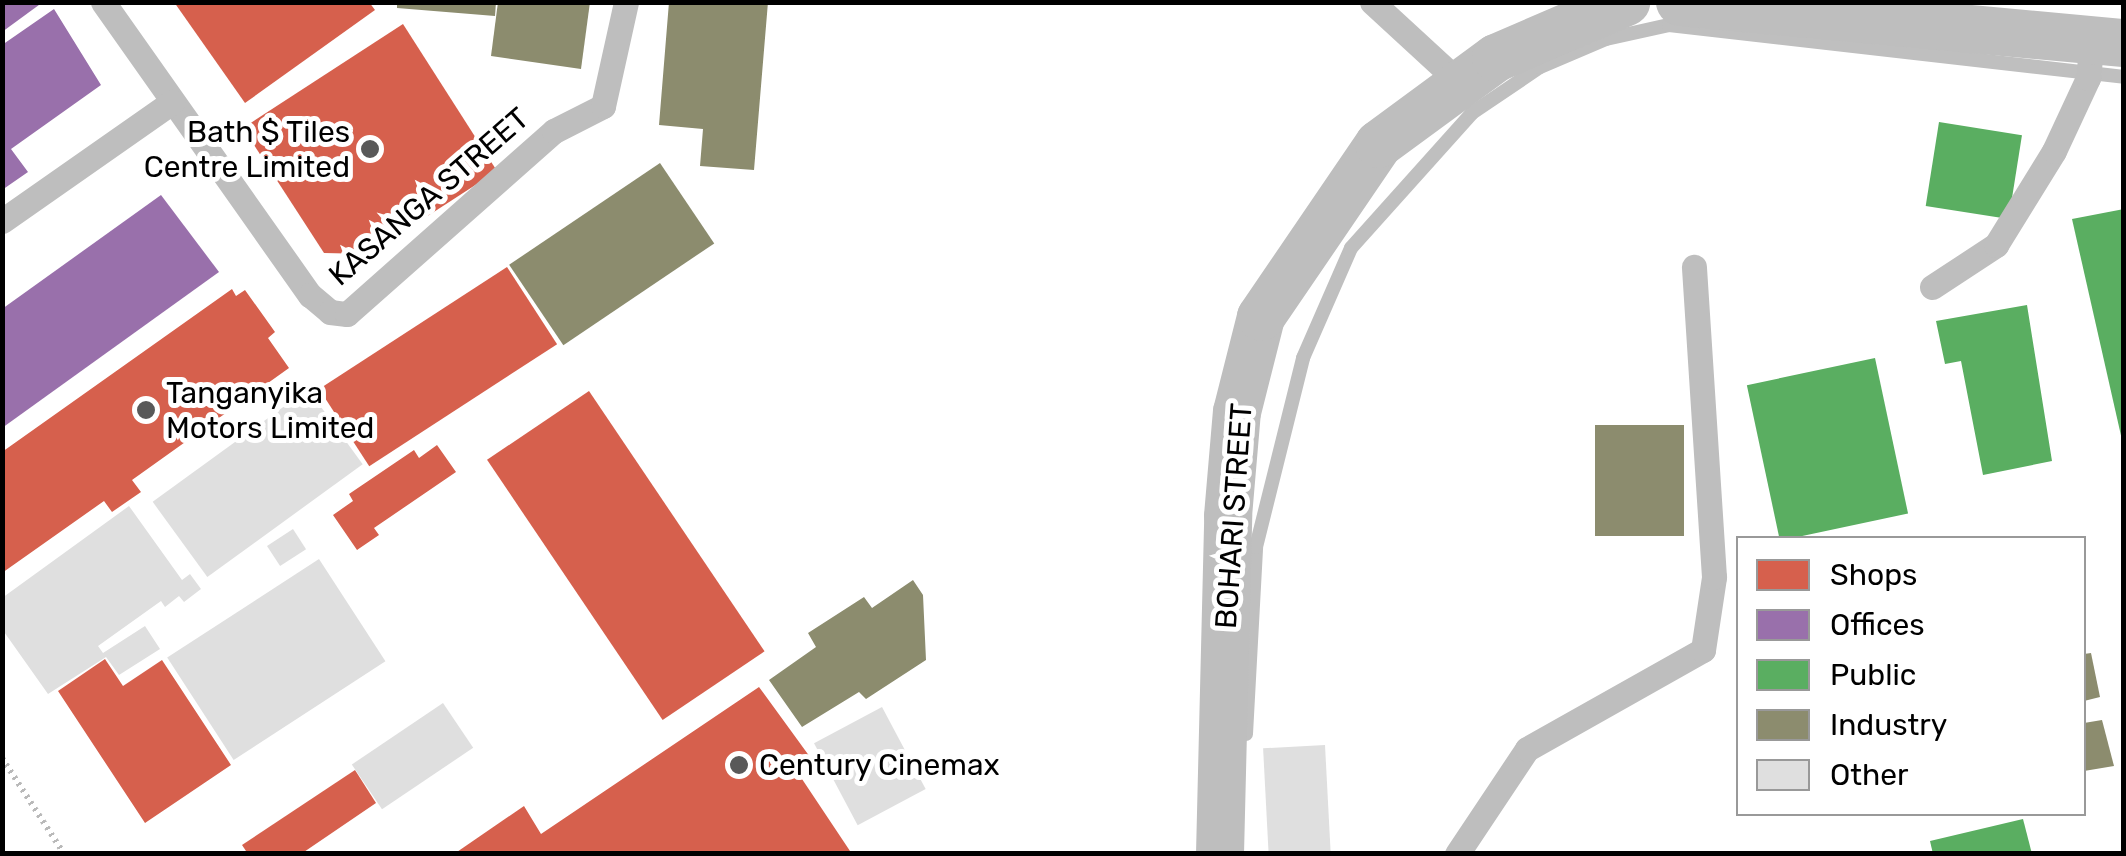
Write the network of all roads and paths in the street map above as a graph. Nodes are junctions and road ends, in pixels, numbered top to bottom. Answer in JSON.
{"nodes":[{"id":1,"x":104,"y":2,"type":"edge"},
{"id":2,"x":626,"y":2,"type":"edge"},
{"id":3,"x":1372,"y":2,"type":"edge"},
{"id":4,"x":1626,"y":2,"type":"edge"},
{"id":5,"x":1680,"y":2,"type":"edge"},
{"id":6,"x":2108,"y":41,"type":"edge"},
{"id":7,"x":1458,"y":81,"type":"junction"},
{"id":8,"x":172,"y":102,"type":"junction"},
{"id":9,"x":2,"y":221,"type":"edge"},
{"id":10,"x":1694,"y":267,"type":"dead end"},
{"id":11,"x":1932,"y":287,"type":"dead end"},
{"id":12,"x":2,"y":758,"type":"edge"},
{"id":13,"x":64,"y":854,"type":"edge"},
{"id":14,"x":1220,"y":854,"type":"edge"},
{"id":15,"x":1458,"y":854,"type":"edge"}],
"edges":[{"from":1,"to":8,"type":"lane","name":"KASANGA STREET"},
{"from":2,"to":8,"type":"lane","name":"KASANGA STREET"},
{"from":3,"to":7,"type":"lane"},
{"from":4,"to":7,"type":"street","name":"BOHARI STREET"},
{"from":5,"to":6,"type":"street"},
{"from":6,"to":11,"type":"lane"},
{"from":7,"to":14,"type":"street","name":"BOHARI STREET"},
{"from":8,"to":9,"type":"lane"},
{"from":10,"to":15,"type":"lane"},
{"from":12,"to":13,"type":"path"}]}
